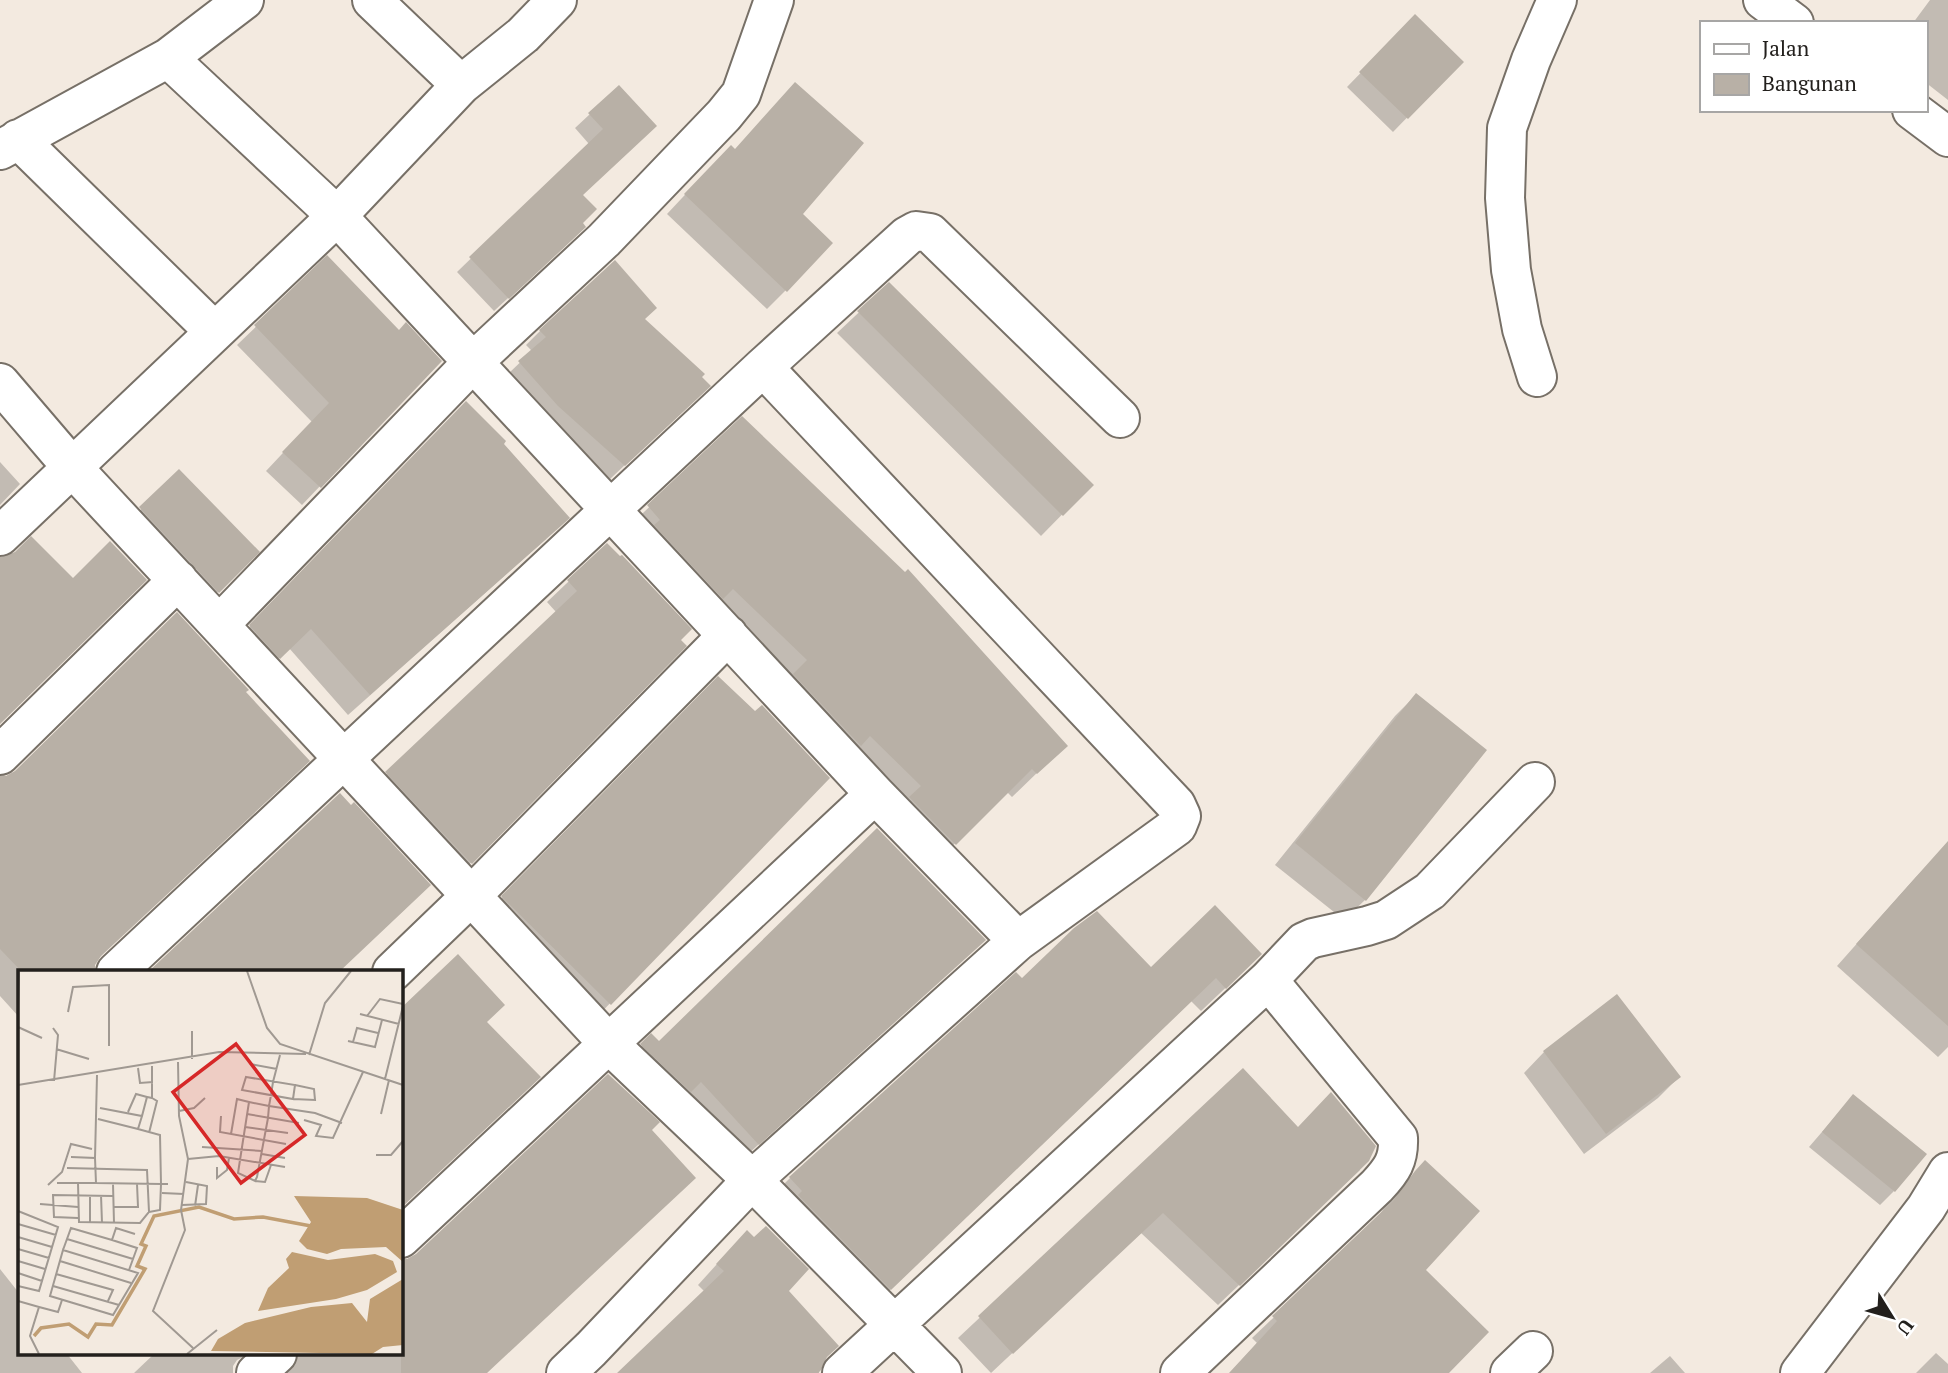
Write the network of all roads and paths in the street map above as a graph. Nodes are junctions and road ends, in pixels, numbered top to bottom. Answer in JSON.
{"nodes":[{"id":1,"x":244,"y":0,"type":"edge"},
{"id":2,"x":372,"y":0,"type":"edge"},
{"id":3,"x":557,"y":0,"type":"edge"},
{"id":4,"x":774,"y":0,"type":"edge"},
{"id":5,"x":1557,"y":0,"type":"edge"},
{"id":6,"x":1763,"y":0,"type":"edge"},
{"id":7,"x":1791,"y":21,"type":"edge"},
{"id":8,"x":168,"y":58,"type":"junction"},
{"id":9,"x":461,"y":85,"type":"junction"},
{"id":10,"x":1915,"y":112,"type":"edge"},
{"id":11,"x":1948,"y":137,"type":"edge"},
{"id":12,"x":9,"y":144,"type":"edge"},
{"id":13,"x":337,"y":216,"type":"junction"},
{"id":14,"x":215,"y":331,"type":"junction"},
{"id":15,"x":473,"y":362,"type":"junction"},
{"id":16,"x":763,"y":367,"type":"junction"},
{"id":17,"x":1537,"y":377,"type":"dead end"},
{"id":18,"x":0,"y":383,"type":"edge"},
{"id":19,"x":1120,"y":418,"type":"dead end"},
{"id":20,"x":71,"y":466,"type":"junction"},
{"id":21,"x":611,"y":510,"type":"junction"},
{"id":22,"x":0,"y":536,"type":"edge"},
{"id":23,"x":178,"y":580,"type":"junction"},
{"id":24,"x":219,"y":625,"type":"junction"},
{"id":25,"x":729,"y":635,"type":"junction"},
{"id":26,"x":0,"y":754,"type":"edge"},
{"id":27,"x":344,"y":759,"type":"junction"},
{"id":28,"x":1535,"y":782,"type":"dead end"},
{"id":29,"x":875,"y":794,"type":"junction"},
{"id":30,"x":472,"y":895,"type":"junction"},
{"id":31,"x":1018,"y":941,"type":"junction"},
{"id":32,"x":118,"y":970,"type":"edge"},
{"id":33,"x":394,"y":970,"type":"edge"},
{"id":34,"x":1268,"y":979,"type":"junction"},
{"id":35,"x":608,"y":1044,"type":"junction"},
{"id":36,"x":1948,"y":1172,"type":"edge"},
{"id":37,"x":752,"y":1180,"type":"junction"},
{"id":38,"x":402,"y":1237,"type":"edge"},
{"id":39,"x":896,"y":1324,"type":"junction"},
{"id":40,"x":275,"y":1356,"type":"edge"},
{"id":41,"x":256,"y":1373,"type":"edge"},
{"id":42,"x":565,"y":1373,"type":"edge"},
{"id":43,"x":842,"y":1373,"type":"edge"},
{"id":44,"x":942,"y":1373,"type":"edge"},
{"id":45,"x":1180,"y":1373,"type":"edge"},
{"id":46,"x":1800,"y":1373,"type":"edge"}],
"edges":[{"from":1,"to":8,"type":"street"},
{"from":2,"to":9,"type":"street"},
{"from":3,"to":9,"type":"street"},
{"from":4,"to":15,"type":"street"},
{"from":5,"to":17,"type":"street"},
{"from":6,"to":7,"type":"street"},
{"from":8,"to":12,"type":"street"},
{"from":8,"to":13,"type":"street"},
{"from":9,"to":13,"type":"street"},
{"from":10,"to":11,"type":"street"},
{"from":12,"to":14,"type":"street"},
{"from":13,"to":14,"type":"street"},
{"from":13,"to":15,"type":"street"},
{"from":14,"to":20,"type":"street"},
{"from":15,"to":21,"type":"street"},
{"from":15,"to":24,"type":"street"},
{"from":16,"to":19,"type":"street"},
{"from":16,"to":21,"type":"street"},
{"from":16,"to":31,"type":"street"},
{"from":18,"to":20,"type":"street"},
{"from":20,"to":22,"type":"street"},
{"from":20,"to":23,"type":"street"},
{"from":21,"to":25,"type":"street"},
{"from":21,"to":27,"type":"street"},
{"from":23,"to":24,"type":"street"},
{"from":23,"to":26,"type":"street"},
{"from":24,"to":27,"type":"street"},
{"from":25,"to":29,"type":"street"},
{"from":25,"to":30,"type":"street"},
{"from":27,"to":30,"type":"street"},
{"from":27,"to":32,"type":"street"},
{"from":28,"to":34,"type":"street"},
{"from":29,"to":31,"type":"street"},
{"from":29,"to":35,"type":"street"},
{"from":30,"to":33,"type":"street"},
{"from":30,"to":35,"type":"street"},
{"from":31,"to":37,"type":"street"},
{"from":34,"to":39,"type":"street"},
{"from":34,"to":45,"type":"street"},
{"from":35,"to":37,"type":"street"},
{"from":35,"to":38,"type":"street"},
{"from":36,"to":46,"type":"street"},
{"from":37,"to":39,"type":"street"},
{"from":37,"to":42,"type":"street"},
{"from":39,"to":43,"type":"street"},
{"from":39,"to":44,"type":"street"},
{"from":40,"to":41,"type":"street"}]}
